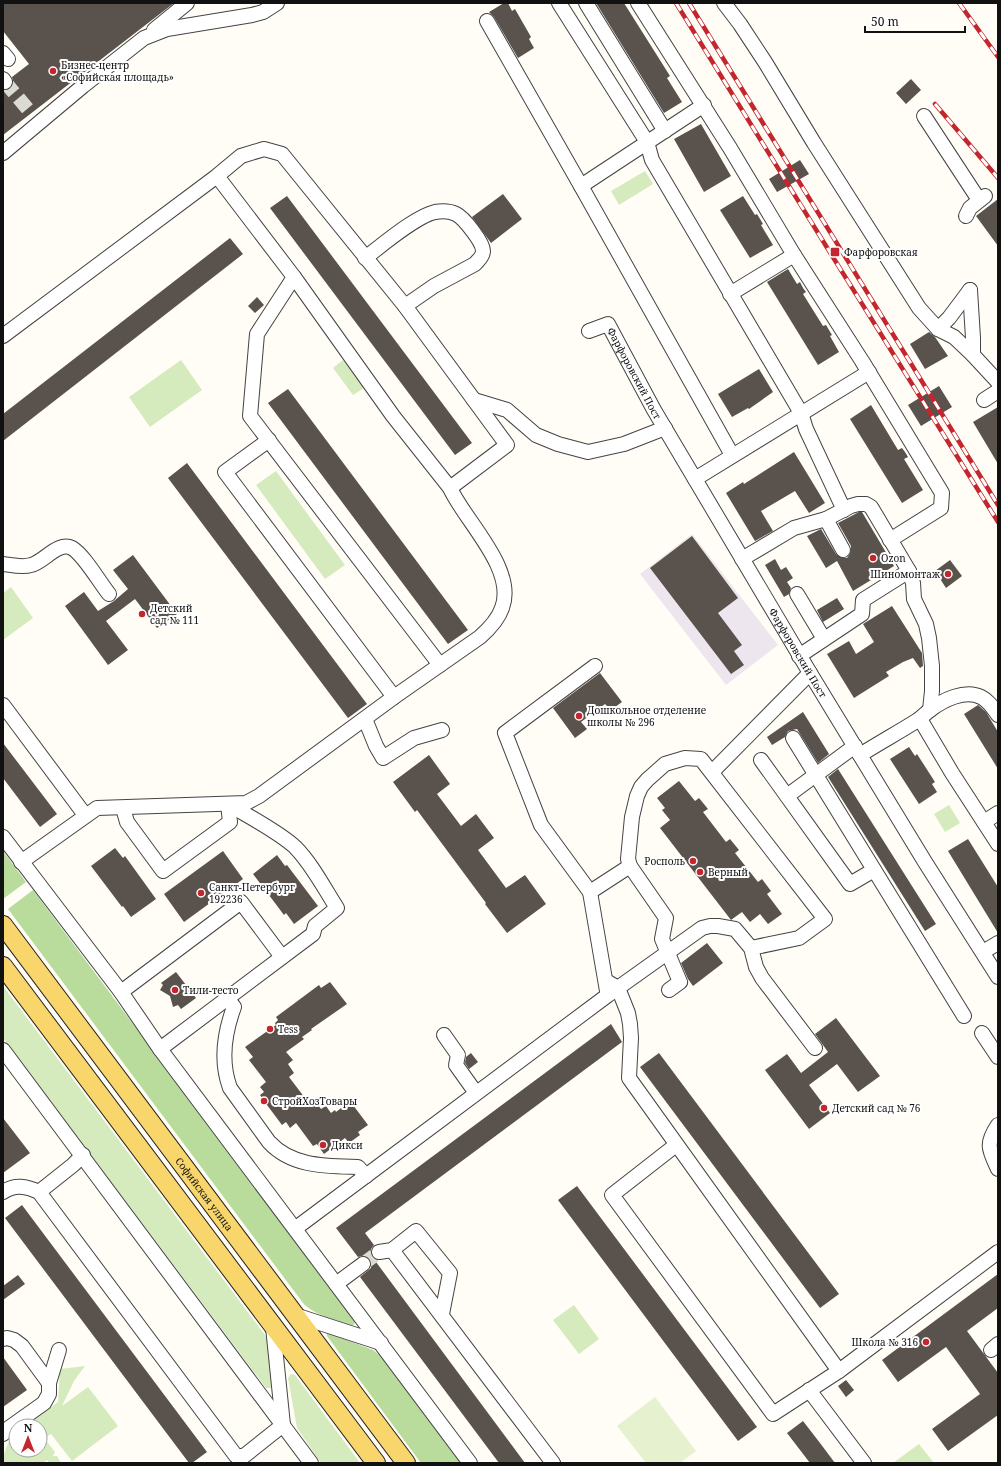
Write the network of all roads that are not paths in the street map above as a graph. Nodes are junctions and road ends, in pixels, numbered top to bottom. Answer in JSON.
{"nodes":[{"id":1,"x":187,"y":3,"type":"edge"},
{"id":2,"x":277,"y":3,"type":"edge"},
{"id":3,"x":559,"y":3,"type":"edge"},
{"id":4,"x":586,"y":3,"type":"edge"},
{"id":5,"x":638,"y":3,"type":"edge"},
{"id":6,"x":724,"y":3,"type":"edge"},
{"id":7,"x":487,"y":21,"type":"dead end"},
{"id":8,"x":144,"y":38,"type":"junction"},
{"id":9,"x":704,"y":105,"type":"junction"},
{"id":10,"x":924,"y":116,"type":"dead end"},
{"id":11,"x":665,"y":131,"type":"junction"},
{"id":12,"x":647,"y":142,"type":"junction"},
{"id":13,"x":3,"y":153,"type":"edge"},
{"id":14,"x":217,"y":176,"type":"junction"},
{"id":15,"x":581,"y":186,"type":"junction"},
{"id":16,"x":966,"y":216,"type":"dead end"},
{"id":17,"x":794,"y":255,"type":"junction"},
{"id":18,"x":365,"y":258,"type":"junction"},
{"id":19,"x":294,"y":277,"type":"junction"},
{"id":20,"x":730,"y":294,"type":"junction"},
{"id":21,"x":405,"y":306,"type":"junction"},
{"id":22,"x":938,"y":329,"type":"junction"},
{"id":23,"x":589,"y":331,"type":"dead end"},
{"id":24,"x":3,"y":336,"type":"edge"},
{"id":25,"x":973,"y":355,"type":"junction"},
{"id":26,"x":869,"y":372,"type":"junction"},
{"id":27,"x":998,"y":382,"type":"edge"},
{"id":28,"x":998,"y":391,"type":"edge"},
{"id":29,"x":474,"y":400,"type":"junction"},
{"id":30,"x":984,"y":400,"type":"dead end"},
{"id":31,"x":801,"y":413,"type":"junction"},
{"id":32,"x":665,"y":428,"type":"junction"},
{"id":33,"x":269,"y":440,"type":"junction"},
{"id":34,"x":732,"y":455,"type":"junction"},
{"id":35,"x":695,"y":479,"type":"junction"},
{"id":36,"x":450,"y":488,"type":"junction"},
{"id":37,"x":844,"y":510,"type":"junction"},
{"id":38,"x":826,"y":519,"type":"junction"},
{"id":39,"x":890,"y":540,"type":"junction"},
{"id":40,"x":843,"y":550,"type":"dead end"},
{"id":41,"x":742,"y":559,"type":"junction"},
{"id":42,"x":3,"y":564,"type":"edge"},
{"id":43,"x":909,"y":571,"type":"junction"},
{"id":44,"x":109,"y":594,"type":"dead end"},
{"id":45,"x":797,"y":594,"type":"dead end"},
{"id":46,"x":824,"y":639,"type":"junction"},
{"id":47,"x":799,"y":656,"type":"junction"},
{"id":48,"x":440,"y":665,"type":"junction"},
{"id":49,"x":595,"y":666,"type":"dead end"},
{"id":50,"x":810,"y":673,"type":"junction"},
{"id":51,"x":394,"y":698,"type":"junction"},
{"id":52,"x":3,"y":705,"type":"edge"},
{"id":53,"x":925,"y":714,"type":"junction"},
{"id":54,"x":998,"y":715,"type":"edge"},
{"id":55,"x":365,"y":719,"type":"junction"},
{"id":56,"x":442,"y":730,"type":"dead end"},
{"id":57,"x":793,"y":738,"type":"dead end"},
{"id":58,"x":857,"y":751,"type":"junction"},
{"id":59,"x":761,"y":760,"type":"dead end"},
{"id":60,"x":712,"y":772,"type":"junction"},
{"id":61,"x":816,"y":775,"type":"junction"},
{"id":62,"x":787,"y":796,"type":"junction"},
{"id":63,"x":228,"y":804,"type":"junction"},
{"id":64,"x":122,"y":808,"type":"junction"},
{"id":65,"x":244,"y":808,"type":"junction"},
{"id":66,"x":998,"y":814,"type":"edge"},
{"id":67,"x":85,"y":815,"type":"junction"},
{"id":68,"x":230,"y":822,"type":"junction"},
{"id":69,"x":984,"y":822,"type":"junction"},
{"id":70,"x":3,"y":837,"type":"edge"},
{"id":71,"x":998,"y":844,"type":"edge"},
{"id":72,"x":22,"y":862,"type":"junction"},
{"id":73,"x":630,"y":866,"type":"junction"},
{"id":74,"x":874,"y":870,"type":"junction"},
{"id":75,"x":590,"y":892,"type":"junction"},
{"id":76,"x":3,"y":925,"type":"edge"},
{"id":77,"x":998,"y":943,"type":"edge"},
{"id":78,"x":751,"y":948,"type":"junction"},
{"id":79,"x":983,"y":952,"type":"junction"},
{"id":80,"x":667,"y":953,"type":"junction"},
{"id":81,"x":282,"y":957,"type":"junction"},
{"id":82,"x":3,"y":966,"type":"edge"},
{"id":83,"x":998,"y":976,"type":"edge"},
{"id":84,"x":611,"y":988,"type":"junction"},
{"id":85,"x":669,"y":990,"type":"dead end"},
{"id":86,"x":121,"y":992,"type":"junction"},
{"id":87,"x":227,"y":998,"type":"junction"},
{"id":88,"x":964,"y":1016,"type":"dead end"},
{"id":89,"x":982,"y":1033,"type":"dead end"},
{"id":90,"x":444,"y":1035,"type":"dead end"},
{"id":91,"x":160,"y":1048,"type":"junction"},
{"id":92,"x":815,"y":1048,"type":"dead end"},
{"id":93,"x":3,"y":1050,"type":"edge"},
{"id":94,"x":998,"y":1057,"type":"edge"},
{"id":95,"x":8,"y":1067,"type":"edge"},
{"id":96,"x":476,"y":1093,"type":"junction"},
{"id":97,"x":998,"y":1125,"type":"edge"},
{"id":98,"x":676,"y":1145,"type":"junction"},
{"id":99,"x":83,"y":1155,"type":"junction"},
{"id":100,"x":998,"y":1169,"type":"edge"},
{"id":101,"x":366,"y":1176,"type":"junction"},
{"id":102,"x":3,"y":1192,"type":"edge"},
{"id":103,"x":39,"y":1192,"type":"junction"},
{"id":104,"x":218,"y":1212,"type":"junction"},
{"id":105,"x":199,"y":1226,"type":"junction"},
{"id":106,"x":296,"y":1228,"type":"junction"},
{"id":107,"x":998,"y":1252,"type":"edge"},
{"id":108,"x":363,"y":1264,"type":"tunnel mouth"},
{"id":109,"x":336,"y":1284,"type":"junction"},
{"id":110,"x":442,"y":1314,"type":"junction"},
{"id":111,"x":295,"y":1315,"type":"junction"},
{"id":112,"x":273,"y":1326,"type":"junction"},
{"id":113,"x":3,"y":1339,"type":"edge"},
{"id":114,"x":381,"y":1343,"type":"junction"},
{"id":115,"x":59,"y":1350,"type":"dead end"},
{"id":116,"x":839,"y":1370,"type":"junction"},
{"id":117,"x":49,"y":1383,"type":"junction"},
{"id":118,"x":809,"y":1390,"type":"junction"},
{"id":119,"x":283,"y":1425,"type":"junction"},
{"id":120,"x":3,"y":1434,"type":"edge"},
{"id":121,"x":311,"y":1463,"type":"edge"},
{"id":122,"x":376,"y":1463,"type":"edge"},
{"id":123,"x":406,"y":1463,"type":"edge"},
{"id":124,"x":470,"y":1463,"type":"edge"},
{"id":125,"x":553,"y":1463,"type":"edge"},
{"id":126,"x":864,"y":1463,"type":"edge"}],
"edges":[{"from":1,"to":8,"type":"street"},
{"from":2,"to":8,"type":"street"},
{"from":3,"to":12,"type":"street"},
{"from":4,"to":11,"type":"street"},
{"from":5,"to":9,"type":"street"},
{"from":6,"to":22,"type":"street"},
{"from":7,"to":15,"type":"street"},
{"from":8,"to":13,"type":"street"},
{"from":9,"to":11,"type":"street"},
{"from":9,"to":17,"type":"street"},
{"from":10,"to":16,"type":"street"},
{"from":11,"to":12,"type":"street"},
{"from":12,"to":15,"type":"street"},
{"from":12,"to":20,"type":"street"},
{"from":14,"to":18,"type":"street"},
{"from":14,"to":19,"type":"street"},
{"from":14,"to":24,"type":"street"},
{"from":15,"to":34,"type":"street"},
{"from":17,"to":20,"type":"street"},
{"from":17,"to":26,"type":"street"},
{"from":18,"to":21,"type":"street"},
{"from":18,"to":21,"type":"street"},
{"from":19,"to":33,"type":"street"},
{"from":19,"to":36,"type":"street"},
{"from":20,"to":31,"type":"street"},
{"from":21,"to":29,"type":"street"},
{"from":22,"to":25,"type":"street"},
{"from":22,"to":25,"type":"street"},
{"from":23,"to":32,"type":"street","name":"Фарфоровский Пост"},
{"from":25,"to":27,"type":"street"},
{"from":26,"to":31,"type":"street"},
{"from":26,"to":39,"type":"street"},
{"from":28,"to":30,"type":"street"},
{"from":29,"to":32,"type":"street"},
{"from":29,"to":36,"type":"street"},
{"from":31,"to":34,"type":"street"},
{"from":31,"to":37,"type":"street"},
{"from":32,"to":35,"type":"street","name":"Фарфоровский Пост"},
{"from":33,"to":48,"type":"street"},
{"from":33,"to":51,"type":"street"},
{"from":34,"to":35,"type":"street"},
{"from":35,"to":41,"type":"street","name":"Фарфоровский Пост"},
{"from":36,"to":48,"type":"street"},
{"from":37,"to":38,"type":"street"},
{"from":37,"to":39,"type":"street"},
{"from":38,"to":40,"type":"street"},
{"from":38,"to":41,"type":"street"},
{"from":39,"to":43,"type":"street"},
{"from":41,"to":47,"type":"street","name":"Фарфоровский Пост"},
{"from":42,"to":44,"type":"street"},
{"from":43,"to":46,"type":"street"},
{"from":43,"to":53,"type":"street"},
{"from":45,"to":46,"type":"street"},
{"from":46,"to":47,"type":"street"},
{"from":47,"to":50,"type":"street","name":"Фарфоровский Пост"},
{"from":48,"to":51,"type":"street"},
{"from":49,"to":75,"type":"street"},
{"from":50,"to":58,"type":"street","name":"Фарфоровский Пост"},
{"from":50,"to":60,"type":"street"},
{"from":51,"to":55,"type":"street"},
{"from":52,"to":67,"type":"street"},
{"from":53,"to":54,"type":"street"},
{"from":53,"to":58,"type":"street"},
{"from":53,"to":69,"type":"street"},
{"from":55,"to":56,"type":"street"},
{"from":55,"to":65,"type":"street"},
{"from":57,"to":61,"type":"street"},
{"from":58,"to":61,"type":"street"},
{"from":58,"to":79,"type":"street","name":"Фарфоровский Пост"},
{"from":59,"to":62,"type":"street"},
{"from":60,"to":73,"type":"street"},
{"from":60,"to":78,"type":"street"},
{"from":61,"to":62,"type":"street"},
{"from":61,"to":74,"type":"street"},
{"from":62,"to":74,"type":"street"},
{"from":63,"to":64,"type":"street"},
{"from":63,"to":65,"type":"street"},
{"from":63,"to":68,"type":"street"},
{"from":64,"to":67,"type":"street"},
{"from":64,"to":68,"type":"street"},
{"from":65,"to":68,"type":"street"},
{"from":65,"to":81,"type":"street"},
{"from":66,"to":69,"type":"street"},
{"from":67,"to":72,"type":"street"},
{"from":69,"to":71,"type":"street"},
{"from":70,"to":72,"type":"street"},
{"from":72,"to":86,"type":"street"},
{"from":73,"to":75,"type":"street"},
{"from":73,"to":80,"type":"street"},
{"from":74,"to":88,"type":"street"},
{"from":75,"to":84,"type":"street"},
{"from":76,"to":104,"type":"main road","name":"Софийская улица"},
{"from":77,"to":79,"type":"street"},
{"from":78,"to":80,"type":"street"},
{"from":78,"to":92,"type":"street"},
{"from":79,"to":83,"type":"street","name":"Фарфоровский Пост"},
{"from":80,"to":84,"type":"street"},
{"from":80,"to":85,"type":"street"},
{"from":81,"to":86,"type":"street"},
{"from":81,"to":87,"type":"street"},
{"from":82,"to":105,"type":"main road"},
{"from":84,"to":96,"type":"street"},
{"from":84,"to":98,"type":"street"},
{"from":86,"to":91,"type":"street"},
{"from":87,"to":91,"type":"street"},
{"from":87,"to":101,"type":"street"},
{"from":89,"to":94,"type":"street"},
{"from":90,"to":96,"type":"street"},
{"from":91,"to":106,"type":"street"},
{"from":93,"to":95,"type":"street"},
{"from":95,"to":99,"type":"street"},
{"from":96,"to":101,"type":"street"},
{"from":97,"to":100,"type":"street"},
{"from":98,"to":116,"type":"street"},
{"from":98,"to":118,"type":"street"},
{"from":99,"to":103,"type":"street"},
{"from":99,"to":119,"type":"street"},
{"from":101,"to":106,"type":"street"},
{"from":102,"to":103,"type":"street"},
{"from":103,"to":119,"type":"street"},
{"from":104,"to":105,"type":"main road"},
{"from":104,"to":111,"type":"main road","name":"Софийская улица"},
{"from":105,"to":112,"type":"main road"},
{"from":106,"to":109,"type":"street"},
{"from":107,"to":116,"type":"street"},
{"from":108,"to":109,"type":"street"},
{"from":109,"to":114,"type":"street"},
{"from":110,"to":110,"type":"street"},
{"from":110,"to":125,"type":"street"},
{"from":111,"to":114,"type":"street"},
{"from":111,"to":123,"type":"main road","name":"Софийская улица"},
{"from":112,"to":119,"type":"street"},
{"from":112,"to":122,"type":"main road"},
{"from":113,"to":117,"type":"street"},
{"from":114,"to":124,"type":"street"},
{"from":115,"to":117,"type":"street"},
{"from":116,"to":118,"type":"street"},
{"from":117,"to":120,"type":"street"},
{"from":118,"to":126,"type":"street"},
{"from":119,"to":121,"type":"street"}]}
